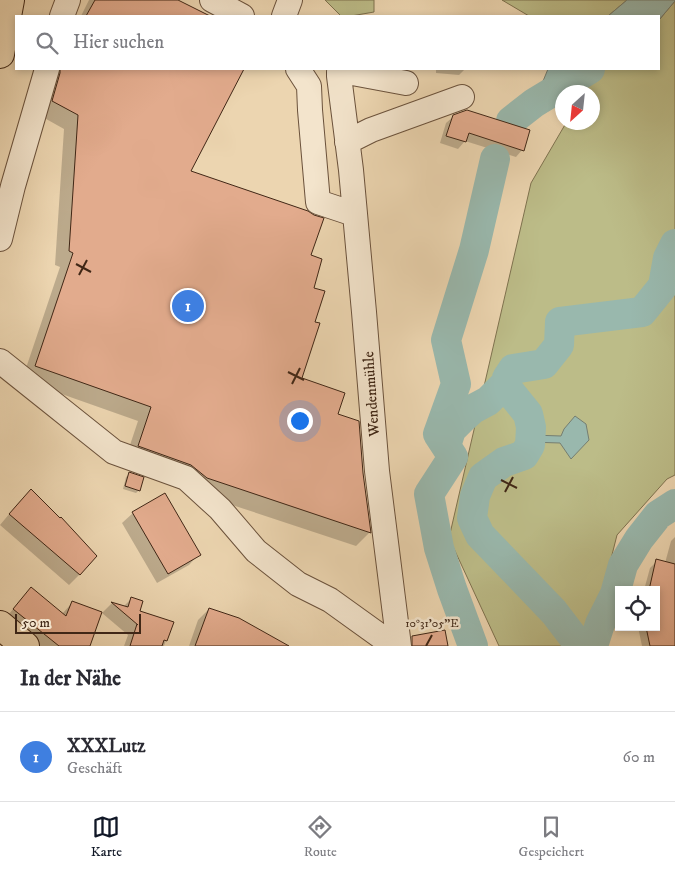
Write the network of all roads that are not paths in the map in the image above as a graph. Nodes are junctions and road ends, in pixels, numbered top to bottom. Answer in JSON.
{"nodes":[{"id":1,"x":10,"y":0,"type":"edge"},
{"id":2,"x":212,"y":0,"type":"edge"},
{"id":3,"x":290,"y":0,"type":"edge"},
{"id":4,"x":240,"y":15,"type":"edge"},
{"id":5,"x":284,"y":15,"type":"edge"},
{"id":6,"x":0,"y":54,"type":"edge"},
{"id":7,"x":47,"y":70,"type":"edge"},
{"id":8,"x":299,"y":70,"type":"edge"},
{"id":9,"x":406,"y":83,"type":"dead end"},
{"id":10,"x":462,"y":97,"type":"dead end"},
{"id":11,"x":347,"y":142,"type":"junction"},
{"id":12,"x":354,"y":214,"type":"junction"},
{"id":13,"x":0,"y":239,"type":"edge"},
{"id":14,"x":0,"y":361,"type":"edge"},
{"id":15,"x":0,"y":625,"type":"edge"},
{"id":16,"x":25,"y":646,"type":"edge"},
{"id":17,"x":394,"y":646,"type":"edge"},
{"id":18,"x":399,"y":646,"type":"edge"}],
"edges":[{"from":1,"to":6,"type":"main road"},
{"from":2,"to":4,"type":"street"},
{"from":3,"to":5,"type":"street"},
{"from":7,"to":13,"type":"street"},
{"from":8,"to":12,"type":"street"},
{"from":9,"to":11,"type":"street","name":"Wendenmühle"},
{"from":10,"to":11,"type":"street"},
{"from":11,"to":12,"type":"street","name":"Wendenmühle"},
{"from":12,"to":18,"type":"street","name":"Wendenmühle"},
{"from":14,"to":17,"type":"street"},
{"from":15,"to":16,"type":"main road"}]}
